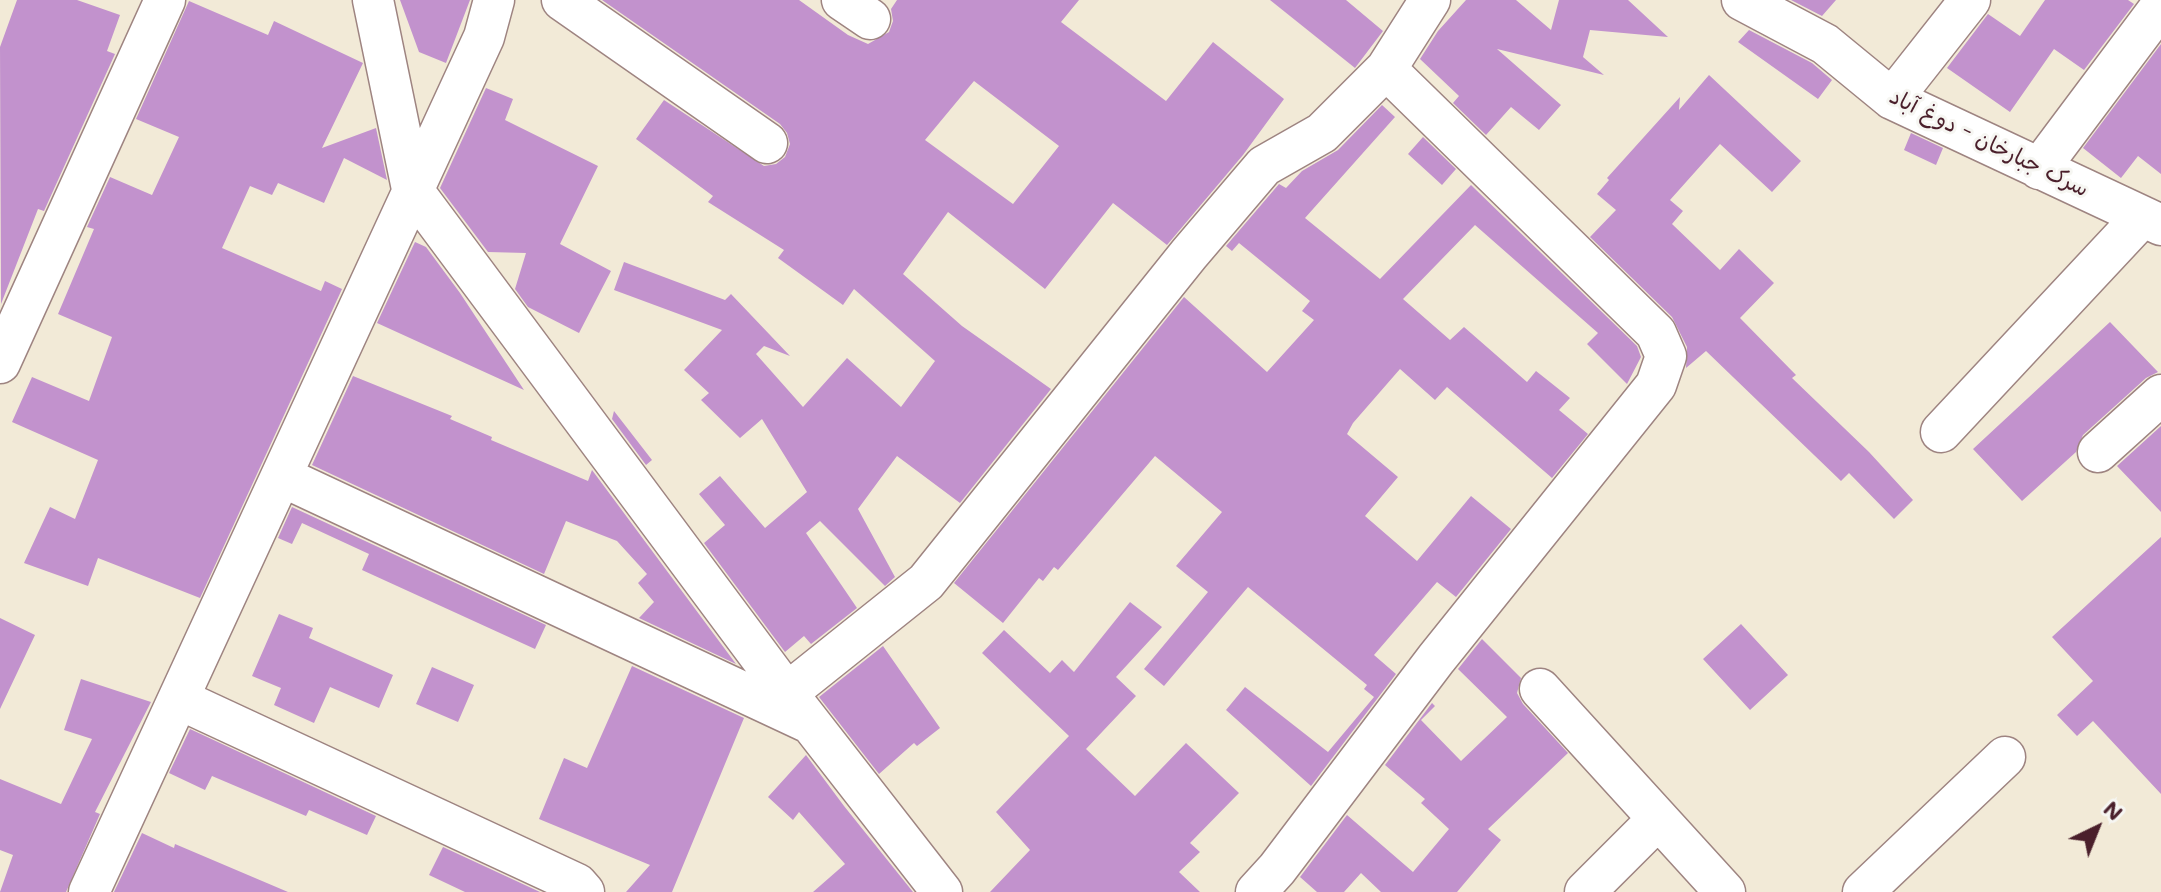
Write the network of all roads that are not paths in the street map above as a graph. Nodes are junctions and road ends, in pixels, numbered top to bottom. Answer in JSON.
{"nodes":[{"id":1,"x":165,"y":0,"type":"edge"},
{"id":2,"x":373,"y":0,"type":"edge"},
{"id":3,"x":494,"y":0,"type":"edge"},
{"id":4,"x":562,"y":0,"type":"edge"},
{"id":5,"x":1430,"y":0,"type":"edge"},
{"id":6,"x":1742,"y":0,"type":"edge"},
{"id":7,"x":1970,"y":0,"type":"edge"},
{"id":8,"x":2161,"y":6,"type":"edge"},
{"id":9,"x":1386,"y":69,"type":"junction"},
{"id":10,"x":1892,"y":99,"type":"junction"},
{"id":11,"x":767,"y":143,"type":"dead end"},
{"id":12,"x":2039,"y":169,"type":"junction"},
{"id":13,"x":412,"y":189,"type":"junction"},
{"id":14,"x":2151,"y":221,"type":"edge"},
{"id":15,"x":0,"y":363,"type":"edge"},
{"id":16,"x":2161,"y":395,"type":"edge"},
{"id":17,"x":1941,"y":432,"type":"dead end"},
{"id":18,"x":2098,"y":452,"type":"dead end"},
{"id":19,"x":283,"y":477,"type":"junction"},
{"id":20,"x":1540,"y":689,"type":"dead end"},
{"id":21,"x":181,"y":700,"type":"junction"},
{"id":22,"x":799,"y":708,"type":"junction"},
{"id":23,"x":2005,"y":757,"type":"dead end"},
{"id":24,"x":1658,"y":819,"type":"junction"},
{"id":25,"x":1277,"y":884,"type":"edge"},
{"id":26,"x":89,"y":892,"type":"edge"},
{"id":27,"x":584,"y":892,"type":"edge"},
{"id":28,"x":942,"y":892,"type":"edge"},
{"id":29,"x":1585,"y":892,"type":"edge"},
{"id":30,"x":1725,"y":892,"type":"edge"},
{"id":31,"x":1863,"y":892,"type":"edge"}],
"edges":[{"from":1,"to":15,"type":"street"},
{"from":2,"to":13,"type":"street"},
{"from":3,"to":13,"type":"street"},
{"from":4,"to":11,"type":"street"},
{"from":5,"to":9,"type":"street"},
{"from":6,"to":10,"type":"street","name":"سرک جبارخان - دوغ آباد"},
{"from":7,"to":10,"type":"street"},
{"from":8,"to":12,"type":"street"},
{"from":9,"to":22,"type":"street"},
{"from":9,"to":25,"type":"street"},
{"from":10,"to":12,"type":"street","name":"سرک جبارخان - دوغ آباد"},
{"from":12,"to":14,"type":"street","name":"سرک جبارخان - دوغ آباد"},
{"from":13,"to":19,"type":"street"},
{"from":13,"to":22,"type":"street"},
{"from":14,"to":17,"type":"street"},
{"from":16,"to":18,"type":"street"},
{"from":19,"to":21,"type":"street"},
{"from":19,"to":22,"type":"street"},
{"from":20,"to":24,"type":"street"},
{"from":21,"to":26,"type":"street"},
{"from":21,"to":27,"type":"street"},
{"from":22,"to":28,"type":"street"},
{"from":23,"to":31,"type":"street"},
{"from":24,"to":29,"type":"street"},
{"from":24,"to":30,"type":"street"}]}
